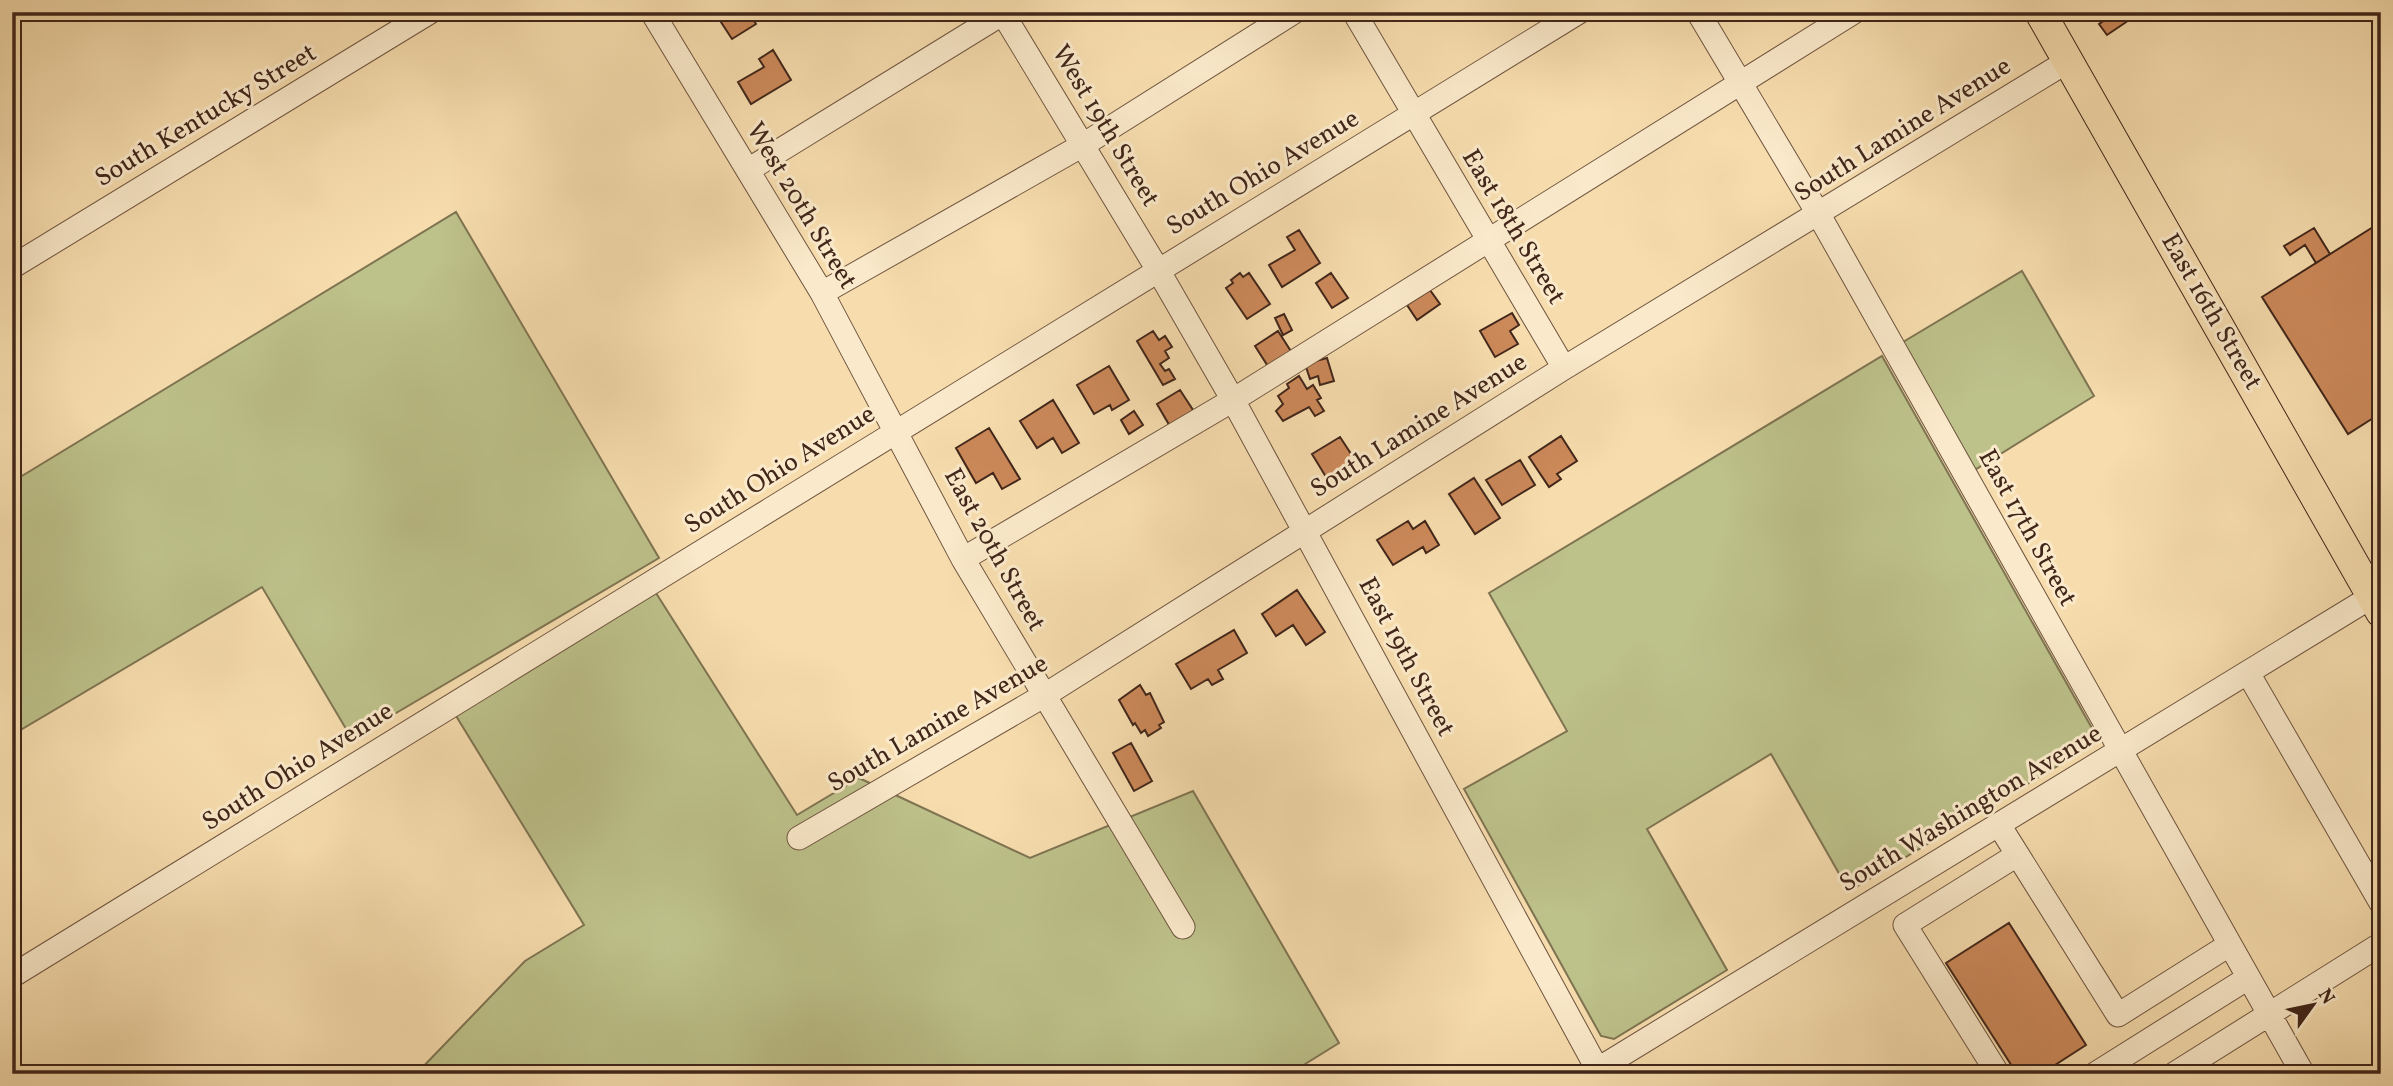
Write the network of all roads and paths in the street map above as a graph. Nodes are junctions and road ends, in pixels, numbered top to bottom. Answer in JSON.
{"nodes":[{"id":1,"x":430,"y":12,"type":"edge"},
{"id":2,"x":652,"y":12,"type":"edge"},
{"id":3,"x":1294,"y":12,"type":"edge"},
{"id":4,"x":1354,"y":12,"type":"edge"},
{"id":5,"x":1579,"y":12,"type":"edge"},
{"id":6,"x":1698,"y":12,"type":"edge"},
{"id":7,"x":1854,"y":12,"type":"edge"},
{"id":8,"x":2040,"y":12,"type":"edge"},
{"id":9,"x":1003,"y":13,"type":"edge"},
{"id":10,"x":2068,"y":61,"type":"junction"},
{"id":11,"x":1740,"y":83,"type":"junction"},
{"id":12,"x":1414,"y":114,"type":"junction"},
{"id":13,"x":1083,"y":145,"type":"junction"},
{"id":14,"x":748,"y":170,"type":"junction"},
{"id":15,"x":1819,"y":215,"type":"junction"},
{"id":16,"x":1489,"y":241,"type":"junction"},
{"id":17,"x":12,"y":267,"type":"edge"},
{"id":18,"x":1158,"y":270,"type":"junction"},
{"id":19,"x":822,"y":293,"type":"junction"},
{"id":20,"x":1564,"y":368,"type":"junction"},
{"id":21,"x":1233,"y":400,"type":"junction"},
{"id":22,"x":896,"y":431,"type":"junction"},
{"id":23,"x":1305,"y":530,"type":"junction"},
{"id":24,"x":963,"y":559,"type":"junction"},
{"id":25,"x":2378,"y":600,"type":"edge"},
{"id":26,"x":2248,"y":673,"type":"junction"},
{"id":27,"x":1045,"y":695,"type":"junction"},
{"id":28,"x":2120,"y":752,"type":"junction"},
{"id":29,"x":1999,"y":825,"type":"junction"},
{"id":30,"x":799,"y":838,"type":"dead end"},
{"id":31,"x":2017,"y":855,"type":"junction"},
{"id":32,"x":1918,"y":874,"type":"junction"},
{"id":33,"x":2381,"y":903,"type":"edge"},
{"id":34,"x":1937,"y":905,"type":"junction"},
{"id":35,"x":1183,"y":927,"type":"dead end"},
{"id":36,"x":2381,"y":944,"type":"edge"},
{"id":37,"x":2229,"y":945,"type":"junction"},
{"id":38,"x":12,"y":976,"type":"edge"},
{"id":39,"x":2248,"y":978,"type":"junction"},
{"id":40,"x":2269,"y":1014,"type":"junction"},
{"id":41,"x":1596,"y":1072,"type":"edge"},
{"id":42,"x":1998,"y":1074,"type":"edge"},
{"id":43,"x":2095,"y":1074,"type":"edge"},
{"id":44,"x":2174,"y":1074,"type":"edge"},
{"id":45,"x":2303,"y":1074,"type":"edge"}],
"edges":[{"from":1,"to":17,"type":"street","name":"South Kentucky Street"},
{"from":2,"to":14,"type":"street","name":"West 20th Street"},
{"from":3,"to":13,"type":"street"},
{"from":4,"to":12,"type":"street","name":"East 18th Street"},
{"from":5,"to":12,"type":"street","name":"South Ohio Avenue"},
{"from":6,"to":11,"type":"street","name":"East 17th Street"},
{"from":7,"to":11,"type":"street"},
{"from":8,"to":10,"type":"main road","name":"East 16th Street"},
{"from":9,"to":13,"type":"street","name":"West 19th Street"},
{"from":9,"to":14,"type":"street"},
{"from":10,"to":15,"type":"street","name":"South Lamine Avenue"},
{"from":10,"to":25,"type":"main road","name":"East 16th Street"},
{"from":11,"to":15,"type":"street","name":"East 17th Street"},
{"from":11,"to":16,"type":"street"},
{"from":12,"to":16,"type":"street","name":"East 18th Street"},
{"from":12,"to":18,"type":"street","name":"South Ohio Avenue"},
{"from":13,"to":18,"type":"street","name":"West 19th Street"},
{"from":13,"to":19,"type":"street"},
{"from":14,"to":19,"type":"street","name":"West 20th Street"},
{"from":15,"to":20,"type":"street","name":"South Lamine Avenue"},
{"from":15,"to":28,"type":"street","name":"East 17th Street"},
{"from":16,"to":20,"type":"street","name":"East 18th Street"},
{"from":16,"to":21,"type":"street"},
{"from":18,"to":21,"type":"street","name":"East 19th Street"},
{"from":18,"to":22,"type":"street","name":"South Ohio Avenue"},
{"from":19,"to":22,"type":"street","name":"West 20th Street"},
{"from":20,"to":23,"type":"street","name":"South Lamine Avenue"},
{"from":21,"to":23,"type":"street","name":"East 19th Street"},
{"from":21,"to":24,"type":"street"},
{"from":22,"to":24,"type":"street","name":"East 20th Street"},
{"from":22,"to":38,"type":"street","name":"South Ohio Avenue"},
{"from":23,"to":27,"type":"street","name":"South Lamine Avenue"},
{"from":23,"to":41,"type":"street","name":"East 19th Street"},
{"from":24,"to":27,"type":"street","name":"East 20th Street"},
{"from":25,"to":26,"type":"street","name":"South Washington Avenue"},
{"from":26,"to":28,"type":"street","name":"South Washington Avenue"},
{"from":26,"to":33,"type":"street"},
{"from":27,"to":30,"type":"street","name":"South Lamine Avenue"},
{"from":27,"to":35,"type":"street","name":"East 20th Street"},
{"from":28,"to":29,"type":"street","name":"South Washington Avenue"},
{"from":28,"to":37,"type":"street","name":"East 17th Street"},
{"from":29,"to":31,"type":"street"},
{"from":29,"to":32,"type":"street","name":"South Washington Avenue"},
{"from":31,"to":34,"type":"street"},
{"from":31,"to":37,"type":"street"},
{"from":32,"to":34,"type":"street"},
{"from":32,"to":41,"type":"street","name":"South Washington Avenue"},
{"from":34,"to":42,"type":"street"},
{"from":36,"to":40,"type":"street"},
{"from":37,"to":39,"type":"street","name":"East 17th Street"},
{"from":39,"to":40,"type":"street","name":"East 17th Street"},
{"from":39,"to":43,"type":"street"},
{"from":40,"to":44,"type":"street"},
{"from":40,"to":45,"type":"street","name":"East 17th Street"}]}
